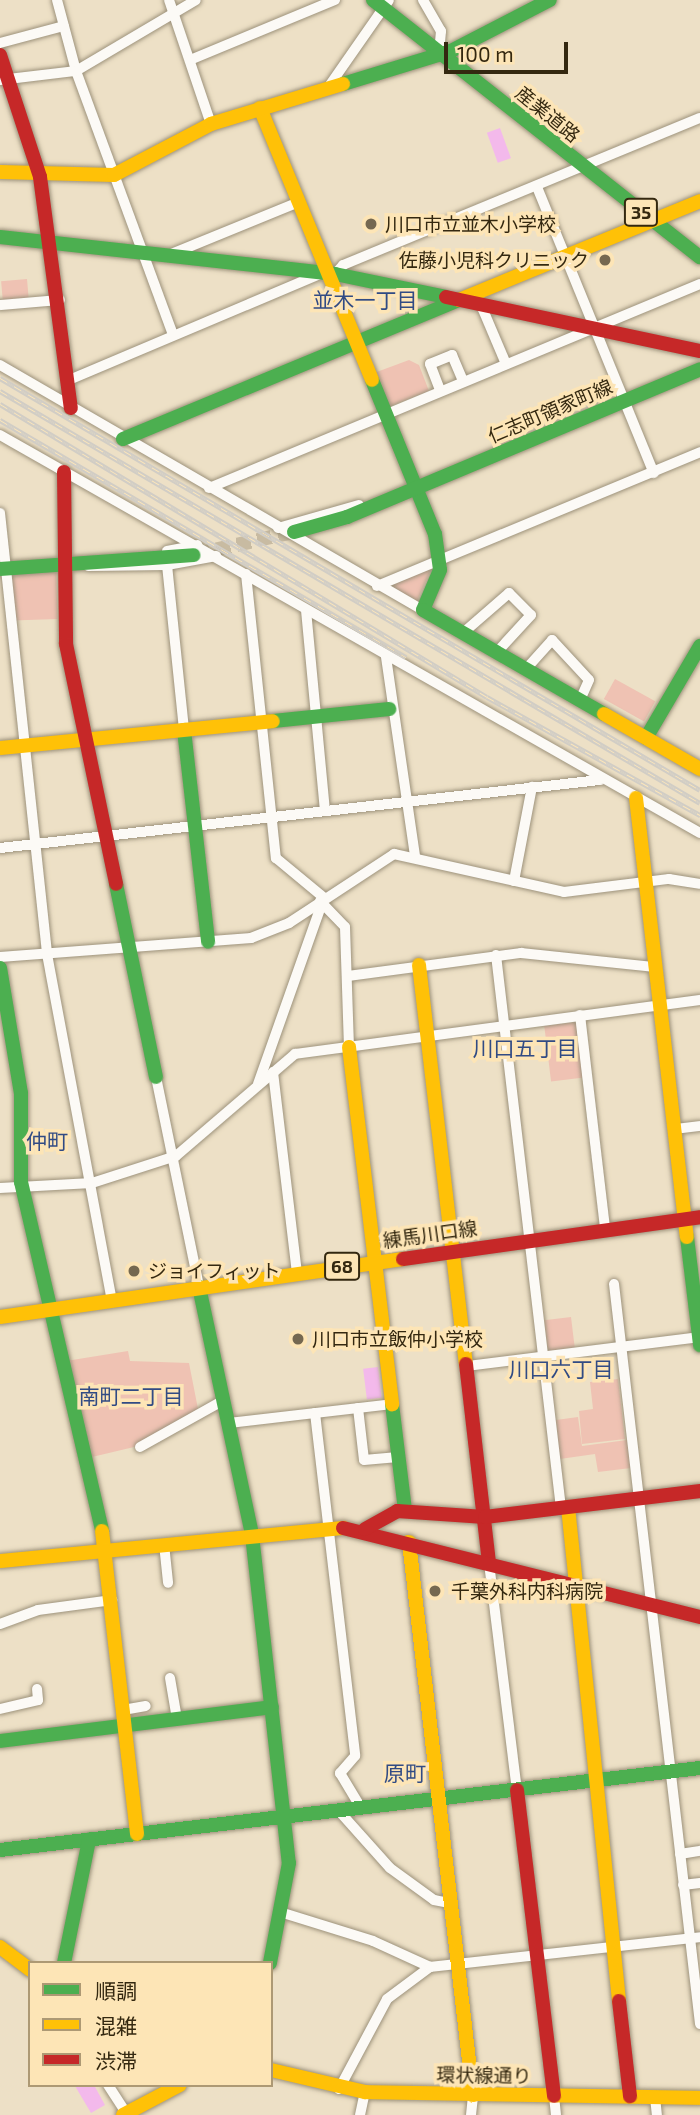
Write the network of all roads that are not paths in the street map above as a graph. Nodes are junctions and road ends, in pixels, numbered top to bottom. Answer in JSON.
{"nodes":[{"id":1,"x":57,"y":0,"type":"edge"},
{"id":2,"x":169,"y":0,"type":"edge"},
{"id":3,"x":196,"y":0,"type":"edge"},
{"id":4,"x":335,"y":0,"type":"edge"},
{"id":5,"x":423,"y":0,"type":"edge"},
{"id":6,"x":550,"y":0,"type":"edge"},
{"id":7,"x":382,"y":3,"type":"edge"},
{"id":8,"x":174,"y":14,"type":"junction"},
{"id":9,"x":64,"y":26,"type":"junction"},
{"id":10,"x":0,"y":43,"type":"edge"},
{"id":11,"x":439,"y":52,"type":"junction"},
{"id":12,"x":0,"y":55,"type":"edge"},
{"id":13,"x":190,"y":60,"type":"junction"},
{"id":14,"x":76,"y":71,"type":"junction"},
{"id":15,"x":4,"y":79,"type":"edge"},
{"id":16,"x":323,"y":95,"type":"junction"},
{"id":17,"x":260,"y":108,"type":"junction"},
{"id":18,"x":700,"y":118,"type":"edge"},
{"id":19,"x":211,"y":124,"type":"junction"},
{"id":20,"x":583,"y":166,"type":"junction"},
{"id":21,"x":0,"y":172,"type":"edge"},
{"id":22,"x":114,"y":175,"type":"junction"},
{"id":23,"x":40,"y":177,"type":"junction"},
{"id":24,"x":537,"y":187,"type":"junction"},
{"id":25,"x":700,"y":201,"type":"edge"},
{"id":26,"x":299,"y":202,"type":"junction"},
{"id":27,"x":653,"y":221,"type":"junction"},
{"id":28,"x":0,"y":237,"type":"edge"},
{"id":29,"x":52,"y":244,"type":"junction"},
{"id":30,"x":142,"y":254,"type":"junction"},
{"id":31,"x":165,"y":257,"type":"junction"},
{"id":32,"x":700,"y":257,"type":"edge"},
{"id":33,"x":566,"y":258,"type":"junction"},
{"id":34,"x":328,"y":274,"type":"junction"},
{"id":35,"x":700,"y":284,"type":"edge"},
{"id":36,"x":60,"y":300,"type":"junction"},
{"id":37,"x":462,"y":301,"type":"junction"},
{"id":38,"x":0,"y":305,"type":"edge"},
{"id":39,"x":481,"y":305,"type":"junction"},
{"id":40,"x":593,"y":328,"type":"junction"},
{"id":41,"x":173,"y":335,"type":"junction"},
{"id":42,"x":357,"y":343,"type":"junction"},
{"id":43,"x":700,"y":351,"type":"edge"},
{"id":44,"x":506,"y":364,"type":"junction"},
{"id":45,"x":0,"y":365,"type":"edge"},
{"id":46,"x":700,"y":369,"type":"edge"},
{"id":47,"x":69,"y":380,"type":"junction"},
{"id":48,"x":463,"y":381,"type":"junction"},
{"id":49,"x":440,"y":390,"type":"junction"},
{"id":50,"x":625,"y":401,"type":"junction"},
{"id":51,"x":71,"y":408,"type":"junction"},
{"id":52,"x":385,"y":413,"type":"junction"},
{"id":53,"x":0,"y":435,"type":"edge"},
{"id":54,"x":124,"y":439,"type":"junction"},
{"id":55,"x":700,"y":452,"type":"edge"},
{"id":56,"x":64,"y":472,"type":"junction"},
{"id":57,"x":654,"y":473,"type":"junction"},
{"id":58,"x":415,"y":487,"type":"junction"},
{"id":59,"x":209,"y":488,"type":"junction"},
{"id":60,"x":400,"y":494,"type":"junction"},
{"id":61,"x":0,"y":513,"type":"edge"},
{"id":62,"x":278,"y":528,"type":"junction"},
{"id":63,"x":294,"y":532,"type":"tunnel mouth"},
{"id":64,"x":195,"y":550,"type":"junction"},
{"id":65,"x":216,"y":556,"type":"junction"},
{"id":66,"x":440,"y":560,"type":"junction"},
{"id":67,"x":81,"y":564,"type":"junction"},
{"id":68,"x":65,"y":565,"type":"junction"},
{"id":69,"x":167,"y":565,"type":"junction"},
{"id":70,"x":3,"y":569,"type":"edge"},
{"id":71,"x":246,"y":574,"type":"junction"},
{"id":72,"x":377,"y":586,"type":"junction"},
{"id":73,"x":306,"y":610,"type":"junction"},
{"id":74,"x":423,"y":610,"type":"junction"},
{"id":75,"x":463,"y":633,"type":"junction"},
{"id":76,"x":700,"y":646,"type":"edge"},
{"id":77,"x":497,"y":652,"type":"junction"},
{"id":78,"x":386,"y":657,"type":"junction"},
{"id":79,"x":526,"y":669,"type":"junction"},
{"id":80,"x":580,"y":700,"type":"junction"},
{"id":81,"x":389,"y":709,"type":"junction"},
{"id":82,"x":316,"y":716,"type":"junction"},
{"id":83,"x":261,"y":722,"type":"junction"},
{"id":84,"x":184,"y":730,"type":"junction"},
{"id":85,"x":646,"y":738,"type":"junction"},
{"id":86,"x":85,"y":739,"type":"junction"},
{"id":87,"x":26,"y":745,"type":"junction"},
{"id":88,"x":0,"y":747,"type":"edge"},
{"id":89,"x":700,"y":769,"type":"edge"},
{"id":90,"x":600,"y":780,"type":"junction"},
{"id":91,"x":531,"y":787,"type":"junction"},
{"id":92,"x":635,"y":798,"type":"junction"},
{"id":93,"x":405,"y":800,"type":"junction"},
{"id":94,"x":325,"y":811,"type":"junction"},
{"id":95,"x":271,"y":821,"type":"junction"},
{"id":96,"x":195,"y":828,"type":"junction"},
{"id":97,"x":700,"y":833,"type":"edge"},
{"id":98,"x":105,"y":837,"type":"junction"},
{"id":99,"x":37,"y":844,"type":"junction"},
{"id":100,"x":0,"y":848,"type":"edge"},
{"id":101,"x":415,"y":856,"type":"junction"},
{"id":102,"x":514,"y":881,"type":"junction"},
{"id":103,"x":645,"y":883,"type":"junction"},
{"id":104,"x":700,"y":884,"type":"edge"},
{"id":105,"x":322,"y":900,"type":"junction"},
{"id":106,"x":208,"y":942,"type":"junction"},
{"id":107,"x":126,"y":948,"type":"junction"},
{"id":108,"x":47,"y":954,"type":"junction"},
{"id":109,"x":496,"y":956,"type":"junction"},
{"id":110,"x":0,"y":957,"type":"edge"},
{"id":111,"x":419,"y":965,"type":"junction"},
{"id":112,"x":655,"y":967,"type":"junction"},
{"id":113,"x":0,"y":968,"type":"edge"},
{"id":114,"x":348,"y":976,"type":"junction"},
{"id":115,"x":700,"y":1000,"type":"edge"},
{"id":116,"x":659,"y":1005,"type":"junction"},
{"id":117,"x":580,"y":1015,"type":"junction"},
{"id":118,"x":503,"y":1026,"type":"junction"},
{"id":119,"x":428,"y":1036,"type":"junction"},
{"id":120,"x":349,"y":1047,"type":"junction"},
{"id":121,"x":273,"y":1072,"type":"junction"},
{"id":122,"x":156,"y":1077,"type":"joint"},
{"id":123,"x":258,"y":1085,"type":"junction"},
{"id":124,"x":700,"y":1126,"type":"edge"},
{"id":125,"x":675,"y":1129,"type":"junction"},
{"id":126,"x":176,"y":1156,"type":"junction"},
{"id":127,"x":92,"y":1183,"type":"junction"},
{"id":128,"x":25,"y":1186,"type":"junction"},
{"id":129,"x":0,"y":1188,"type":"edge"},
{"id":130,"x":685,"y":1216,"type":"junction"},
{"id":131,"x":700,"y":1217,"type":"edge"},
{"id":132,"x":605,"y":1227,"type":"junction"},
{"id":133,"x":528,"y":1238,"type":"junction"},
{"id":134,"x":453,"y":1250,"type":"junction"},
{"id":135,"x":375,"y":1261,"type":"junction"},
{"id":136,"x":297,"y":1272,"type":"junction"},
{"id":137,"x":614,"y":1284,"type":"dead end"},
{"id":138,"x":199,"y":1287,"type":"junction"},
{"id":139,"x":112,"y":1300,"type":"junction"},
{"id":140,"x":47,"y":1310,"type":"junction"},
{"id":141,"x":0,"y":1317,"type":"edge"},
{"id":142,"x":699,"y":1341,"type":"edge"},
{"id":143,"x":620,"y":1347,"type":"junction"},
{"id":144,"x":543,"y":1356,"type":"junction"},
{"id":145,"x":467,"y":1366,"type":"junction"},
{"id":146,"x":224,"y":1400,"type":"junction"},
{"id":147,"x":392,"y":1404,"type":"junction"},
{"id":148,"x":358,"y":1408,"type":"junction"},
{"id":149,"x":315,"y":1413,"type":"junction"},
{"id":150,"x":229,"y":1423,"type":"junction"},
{"id":151,"x":140,"y":1447,"type":"dead end"},
{"id":152,"x":398,"y":1457,"type":"junction"},
{"id":153,"x":700,"y":1491,"type":"edge"},
{"id":154,"x":638,"y":1498,"type":"junction"},
{"id":155,"x":565,"y":1508,"type":"junction"},
{"id":156,"x":405,"y":1510,"type":"junction"},
{"id":157,"x":485,"y":1517,"type":"junction"},
{"id":158,"x":328,"y":1527,"type":"junction"},
{"id":159,"x":365,"y":1529,"type":"junction"},
{"id":160,"x":251,"y":1535,"type":"junction"},
{"id":161,"x":409,"y":1542,"type":"junction"},
{"id":162,"x":164,"y":1544,"type":"junction"},
{"id":163,"x":106,"y":1549,"type":"junction"},
{"id":164,"x":0,"y":1561,"type":"edge"},
{"id":165,"x":489,"y":1563,"type":"junction"},
{"id":166,"x":168,"y":1583,"type":"dead end"},
{"id":167,"x":578,"y":1586,"type":"junction"},
{"id":168,"x":111,"y":1600,"type":"junction"},
{"id":169,"x":651,"y":1606,"type":"junction"},
{"id":170,"x":700,"y":1617,"type":"edge"},
{"id":171,"x":0,"y":1624,"type":"edge"},
{"id":172,"x":170,"y":1678,"type":"dead end"},
{"id":173,"x":37,"y":1689,"type":"dead end"},
{"id":174,"x":146,"y":1706,"type":"dead end"},
{"id":175,"x":272,"y":1707,"type":"junction"},
{"id":176,"x":0,"y":1709,"type":"edge"},
{"id":177,"x":123,"y":1710,"type":"junction"},
{"id":178,"x":177,"y":1719,"type":"junction"},
{"id":179,"x":125,"y":1726,"type":"junction"},
{"id":180,"x":0,"y":1741,"type":"edge"},
{"id":181,"x":700,"y":1768,"type":"edge"},
{"id":182,"x":671,"y":1772,"type":"junction"},
{"id":183,"x":594,"y":1782,"type":"junction"},
{"id":184,"x":517,"y":1790,"type":"junction"},
{"id":185,"x":438,"y":1798,"type":"junction"},
{"id":186,"x":361,"y":1808,"type":"junction"},
{"id":187,"x":339,"y":1811,"type":"junction"},
{"id":188,"x":284,"y":1818,"type":"junction"},
{"id":189,"x":137,"y":1834,"type":"junction"},
{"id":190,"x":89,"y":1840,"type":"junction"},
{"id":191,"x":0,"y":1850,"type":"edge"},
{"id":192,"x":700,"y":1851,"type":"edge"},
{"id":193,"x":680,"y":1853,"type":"junction"},
{"id":194,"x":700,"y":1882,"type":"edge"},
{"id":195,"x":683,"y":1885,"type":"junction"},
{"id":196,"x":450,"y":1903,"type":"junction"},
{"id":197,"x":280,"y":1912,"type":"junction"},
{"id":198,"x":695,"y":1937,"type":"edge"},
{"id":199,"x":613,"y":1946,"type":"junction"},
{"id":200,"x":0,"y":1948,"type":"edge"},
{"id":201,"x":537,"y":1954,"type":"junction"},
{"id":202,"x":64,"y":1961,"type":"edge"},
{"id":203,"x":270,"y":1961,"type":"edge"},
{"id":204,"x":458,"y":1964,"type":"junction"},
{"id":205,"x":430,"y":1967,"type":"junction"},
{"id":206,"x":28,"y":1969,"type":"edge"},
{"id":207,"x":700,"y":2024,"type":"edge"},
{"id":208,"x":273,"y":2071,"type":"edge"},
{"id":209,"x":109,"y":2087,"type":"edge"},
{"id":210,"x":176,"y":2087,"type":"edge"},
{"id":211,"x":339,"y":2089,"type":"junction"},
{"id":212,"x":365,"y":2092,"type":"junction"},
{"id":213,"x":473,"y":2095,"type":"junction"},
{"id":214,"x":554,"y":2096,"type":"junction"},
{"id":215,"x":630,"y":2096,"type":"junction"},
{"id":216,"x":655,"y":2097,"type":"junction"},
{"id":217,"x":700,"y":2098,"type":"edge"},
{"id":218,"x":124,"y":2114,"type":"edge"},
{"id":219,"x":360,"y":2115,"type":"edge"},
{"id":220,"x":471,"y":2115,"type":"edge"},
{"id":221,"x":556,"y":2115,"type":"edge"},
{"id":222,"x":657,"y":2115,"type":"edge"}],
"edges":[{"from":1,"to":9,"type":"street"},
{"from":2,"to":8,"type":"street"},
{"from":3,"to":8,"type":"street"},
{"from":4,"to":13,"type":"street"},
{"from":5,"to":11,"type":"street"},
{"from":6,"to":11,"type":"street"},
{"from":7,"to":11,"type":"street","name":"産業道路","number":"35"},
{"from":7,"to":16,"type":"street"},
{"from":8,"to":13,"type":"street"},
{"from":8,"to":14,"type":"street"},
{"from":9,"to":10,"type":"street"},
{"from":9,"to":14,"type":"street"},
{"from":11,"to":16,"type":"street"},
{"from":11,"to":20,"type":"street","name":"産業道路","number":"35"},
{"from":12,"to":15,"type":"street"},
{"from":13,"to":19,"type":"street"},
{"from":14,"to":15,"type":"street"},
{"from":14,"to":22,"type":"street"},
{"from":15,"to":23,"type":"street"},
{"from":16,"to":17,"type":"street"},
{"from":17,"to":19,"type":"street"},
{"from":17,"to":26,"type":"street"},
{"from":18,"to":20,"type":"street"},
{"from":19,"to":22,"type":"street"},
{"from":20,"to":24,"type":"street"},
{"from":20,"to":27,"type":"street","name":"産業道路","number":"35"},
{"from":21,"to":23,"type":"street"},
{"from":22,"to":23,"type":"street"},
{"from":22,"to":30,"type":"street"},
{"from":23,"to":29,"type":"street"},
{"from":24,"to":33,"type":"street"},
{"from":24,"to":34,"type":"street"},
{"from":25,"to":27,"type":"street"},
{"from":26,"to":31,"type":"street"},
{"from":26,"to":34,"type":"street"},
{"from":27,"to":32,"type":"street","name":"産業道路","number":"35"},
{"from":27,"to":33,"type":"street"},
{"from":28,"to":29,"type":"street"},
{"from":29,"to":30,"type":"street"},
{"from":29,"to":36,"type":"street"},
{"from":30,"to":31,"type":"street"},
{"from":30,"to":41,"type":"street"},
{"from":31,"to":34,"type":"street"},
{"from":33,"to":37,"type":"street"},
{"from":33,"to":40,"type":"street"},
{"from":34,"to":37,"type":"street"},
{"from":34,"to":41,"type":"street"},
{"from":34,"to":42,"type":"street"},
{"from":35,"to":40,"type":"street"},
{"from":36,"to":38,"type":"street"},
{"from":36,"to":47,"type":"street"},
{"from":37,"to":39,"type":"street"},
{"from":37,"to":42,"type":"street"},
{"from":39,"to":40,"type":"street"},
{"from":39,"to":44,"type":"street"},
{"from":40,"to":43,"type":"street"},
{"from":40,"to":44,"type":"street"},
{"from":40,"to":50,"type":"street"},
{"from":41,"to":47,"type":"street"},
{"from":42,"to":52,"type":"street"},
{"from":42,"to":54,"type":"street"},
{"from":44,"to":48,"type":"street"},
{"from":45,"to":51,"type":"street"},
{"from":46,"to":50,"type":"street","name":"仁志町領家町線"},
{"from":47,"to":51,"type":"street"},
{"from":48,"to":49,"type":"street"},
{"from":48,"to":49,"type":"street"},
{"from":49,"to":52,"type":"street"},
{"from":50,"to":57,"type":"street"},
{"from":50,"to":58,"type":"street","name":"仁志町領家町線"},
{"from":51,"to":54,"type":"street"},
{"from":52,"to":58,"type":"street"},
{"from":52,"to":59,"type":"street"},
{"from":53,"to":56,"type":"street"},
{"from":54,"to":59,"type":"street"},
{"from":55,"to":57,"type":"street"},
{"from":56,"to":64,"type":"street"},
{"from":56,"to":68,"type":"street"},
{"from":57,"to":66,"type":"street"},
{"from":58,"to":60,"type":"street","name":"仁志町領家町線"},
{"from":58,"to":66,"type":"street"},
{"from":59,"to":62,"type":"street"},
{"from":60,"to":62,"type":"street"},
{"from":60,"to":63,"type":"street","name":"仁志町領家町線"},
{"from":61,"to":70,"type":"street"},
{"from":62,"to":72,"type":"street"},
{"from":64,"to":65,"type":"street"},
{"from":64,"to":67,"type":"street"},
{"from":65,"to":69,"type":"street"},
{"from":65,"to":71,"type":"street"},
{"from":66,"to":72,"type":"street"},
{"from":66,"to":74,"type":"street"},
{"from":67,"to":68,"type":"street"},
{"from":67,"to":69,"type":"street"},
{"from":68,"to":70,"type":"street"},
{"from":68,"to":86,"type":"street"},
{"from":69,"to":84,"type":"street"},
{"from":70,"to":87,"type":"street"},
{"from":71,"to":73,"type":"street"},
{"from":71,"to":83,"type":"street"},
{"from":72,"to":74,"type":"street"},
{"from":73,"to":78,"type":"street"},
{"from":73,"to":82,"type":"street"},
{"from":74,"to":75,"type":"street"},
{"from":75,"to":77,"type":"street"},
{"from":75,"to":77,"type":"street"},
{"from":76,"to":85,"type":"street"},
{"from":77,"to":79,"type":"street"},
{"from":78,"to":81,"type":"street"},
{"from":78,"to":90,"type":"street"},
{"from":79,"to":80,"type":"street"},
{"from":79,"to":80,"type":"street"},
{"from":80,"to":85,"type":"street"},
{"from":81,"to":82,"type":"street"},
{"from":81,"to":93,"type":"street"},
{"from":82,"to":83,"type":"street"},
{"from":82,"to":94,"type":"street"},
{"from":83,"to":84,"type":"street"},
{"from":83,"to":95,"type":"street"},
{"from":84,"to":86,"type":"street"},
{"from":84,"to":96,"type":"street"},
{"from":85,"to":89,"type":"street"},
{"from":86,"to":87,"type":"street"},
{"from":86,"to":98,"type":"street"},
{"from":87,"to":88,"type":"street"},
{"from":87,"to":99,"type":"street"},
{"from":90,"to":91,"type":"street"},
{"from":90,"to":92,"type":"street"},
{"from":91,"to":93,"type":"street"},
{"from":91,"to":102,"type":"street"},
{"from":92,"to":97,"type":"street"},
{"from":92,"to":103,"type":"street"},
{"from":93,"to":94,"type":"street"},
{"from":93,"to":101,"type":"street"},
{"from":94,"to":95,"type":"street"},
{"from":95,"to":96,"type":"street"},
{"from":95,"to":105,"type":"street"},
{"from":96,"to":98,"type":"street"},
{"from":96,"to":106,"type":"street"},
{"from":98,"to":99,"type":"street"},
{"from":98,"to":107,"type":"street"},
{"from":99,"to":100,"type":"street"},
{"from":99,"to":108,"type":"street"},
{"from":101,"to":102,"type":"street"},
{"from":101,"to":105,"type":"street"},
{"from":102,"to":103,"type":"street"},
{"from":103,"to":104,"type":"street"},
{"from":103,"to":112,"type":"street"},
{"from":105,"to":106,"type":"street"},
{"from":105,"to":114,"type":"street"},
{"from":105,"to":123,"type":"street"},
{"from":106,"to":107,"type":"street"},
{"from":107,"to":108,"type":"street"},
{"from":107,"to":122,"type":"street"},
{"from":108,"to":110,"type":"street"},
{"from":108,"to":127,"type":"street"},
{"from":109,"to":111,"type":"street"},
{"from":109,"to":112,"type":"street"},
{"from":109,"to":118,"type":"street"},
{"from":111,"to":114,"type":"street"},
{"from":111,"to":119,"type":"street"},
{"from":112,"to":116,"type":"street"},
{"from":113,"to":128,"type":"street"},
{"from":114,"to":120,"type":"street"},
{"from":115,"to":116,"type":"street"},
{"from":116,"to":117,"type":"street"},
{"from":116,"to":125,"type":"street"},
{"from":117,"to":118,"type":"street"},
{"from":117,"to":132,"type":"street"},
{"from":118,"to":119,"type":"street"},
{"from":118,"to":133,"type":"street"},
{"from":119,"to":120,"type":"street"},
{"from":119,"to":134,"type":"street"},
{"from":120,"to":121,"type":"street"},
{"from":120,"to":135,"type":"street"},
{"from":121,"to":123,"type":"street"},
{"from":121,"to":136,"type":"street"},
{"from":122,"to":126,"type":"street"},
{"from":123,"to":126,"type":"street"},
{"from":124,"to":125,"type":"street"},
{"from":125,"to":130,"type":"street"},
{"from":126,"to":127,"type":"street"},
{"from":126,"to":138,"type":"street"},
{"from":127,"to":128,"type":"street"},
{"from":127,"to":139,"type":"street"},
{"from":128,"to":129,"type":"street"},
{"from":128,"to":140,"type":"street"},
{"from":130,"to":131,"type":"street","name":"練馬川口線","number":"68"},
{"from":130,"to":132,"type":"street","name":"練馬川口線","number":"68"},
{"from":130,"to":142,"type":"street"},
{"from":132,"to":133,"type":"street","name":"練馬川口線","number":"68"},
{"from":133,"to":134,"type":"street","name":"練馬川口線","number":"68"},
{"from":133,"to":144,"type":"street"},
{"from":134,"to":135,"type":"street","name":"練馬川口線","number":"68"},
{"from":134,"to":145,"type":"street"},
{"from":135,"to":136,"type":"street","name":"練馬川口線","number":"68"},
{"from":135,"to":147,"type":"street"},
{"from":136,"to":138,"type":"street","name":"練馬川口線","number":"68"},
{"from":137,"to":143,"type":"street"},
{"from":138,"to":139,"type":"street","name":"練馬川口線","number":"68"},
{"from":138,"to":146,"type":"street"},
{"from":139,"to":140,"type":"street","name":"練馬川口線","number":"68"},
{"from":140,"to":141,"type":"street","name":"練馬川口線","number":"68"},
{"from":140,"to":163,"type":"street"},
{"from":142,"to":143,"type":"street"},
{"from":143,"to":144,"type":"street"},
{"from":143,"to":154,"type":"street"},
{"from":144,"to":145,"type":"street"},
{"from":144,"to":155,"type":"street"},
{"from":145,"to":157,"type":"street"},
{"from":146,"to":150,"type":"street"},
{"from":146,"to":151,"type":"street"},
{"from":147,"to":148,"type":"street"},
{"from":147,"to":152,"type":"street"},
{"from":148,"to":149,"type":"street"},
{"from":148,"to":152,"type":"street"},
{"from":149,"to":150,"type":"street"},
{"from":149,"to":158,"type":"street"},
{"from":150,"to":160,"type":"street"},
{"from":152,"to":156,"type":"street"},
{"from":153,"to":154,"type":"street"},
{"from":154,"to":155,"type":"street"},
{"from":154,"to":169,"type":"street"},
{"from":155,"to":157,"type":"street"},
{"from":155,"to":167,"type":"street"},
{"from":156,"to":157,"type":"street"},
{"from":156,"to":159,"type":"street"},
{"from":157,"to":165,"type":"street"},
{"from":158,"to":159,"type":"street"},
{"from":158,"to":160,"type":"street"},
{"from":158,"to":186,"type":"street"},
{"from":159,"to":161,"type":"street"},
{"from":160,"to":162,"type":"street"},
{"from":160,"to":175,"type":"street"},
{"from":161,"to":165,"type":"street"},
{"from":161,"to":185,"type":"street"},
{"from":162,"to":163,"type":"street"},
{"from":162,"to":166,"type":"street"},
{"from":163,"to":164,"type":"street"},
{"from":163,"to":168,"type":"street"},
{"from":165,"to":167,"type":"street"},
{"from":165,"to":184,"type":"street"},
{"from":167,"to":169,"type":"street"},
{"from":167,"to":183,"type":"street"},
{"from":168,"to":171,"type":"street"},
{"from":168,"to":177,"type":"street"},
{"from":169,"to":170,"type":"street"},
{"from":169,"to":182,"type":"street"},
{"from":172,"to":178,"type":"street"},
{"from":173,"to":176,"type":"street"},
{"from":174,"to":177,"type":"street"},
{"from":175,"to":178,"type":"street"},
{"from":175,"to":188,"type":"street"},
{"from":177,"to":179,"type":"street"},
{"from":178,"to":179,"type":"street"},
{"from":179,"to":180,"type":"street"},
{"from":179,"to":189,"type":"street"},
{"from":181,"to":182,"type":"street"},
{"from":182,"to":183,"type":"street"},
{"from":182,"to":193,"type":"street"},
{"from":183,"to":184,"type":"street"},
{"from":183,"to":199,"type":"street"},
{"from":184,"to":185,"type":"street"},
{"from":184,"to":201,"type":"street"},
{"from":185,"to":186,"type":"street"},
{"from":185,"to":196,"type":"street"},
{"from":186,"to":187,"type":"street"},
{"from":187,"to":188,"type":"street"},
{"from":187,"to":196,"type":"street"},
{"from":188,"to":189,"type":"street"},
{"from":188,"to":197,"type":"street"},
{"from":189,"to":190,"type":"street"},
{"from":190,"to":191,"type":"street"},
{"from":190,"to":202,"type":"street"},
{"from":192,"to":193,"type":"street"},
{"from":193,"to":195,"type":"street"},
{"from":194,"to":195,"type":"street"},
{"from":195,"to":198,"type":"street"},
{"from":196,"to":204,"type":"street"},
{"from":197,"to":203,"type":"street"},
{"from":197,"to":205,"type":"street"},
{"from":198,"to":199,"type":"street"},
{"from":198,"to":207,"type":"street"},
{"from":199,"to":201,"type":"street"},
{"from":199,"to":215,"type":"street"},
{"from":200,"to":206,"type":"street"},
{"from":201,"to":204,"type":"street"},
{"from":201,"to":214,"type":"street"},
{"from":204,"to":205,"type":"street"},
{"from":204,"to":213,"type":"street"},
{"from":205,"to":211,"type":"street"},
{"from":208,"to":211,"type":"street","name":"環状線通り"},
{"from":209,"to":218,"type":"street"},
{"from":210,"to":218,"type":"street"},
{"from":211,"to":212,"type":"street","name":"環状線通り"},
{"from":212,"to":213,"type":"street","name":"環状線通り"},
{"from":212,"to":219,"type":"street"},
{"from":213,"to":214,"type":"street","name":"環状線通り"},
{"from":213,"to":220,"type":"street"},
{"from":214,"to":215,"type":"street","name":"環状線通り"},
{"from":214,"to":221,"type":"street"},
{"from":215,"to":216,"type":"street","name":"環状線通り"},
{"from":216,"to":217,"type":"street","name":"環状線通り"},
{"from":216,"to":222,"type":"street"}]}
